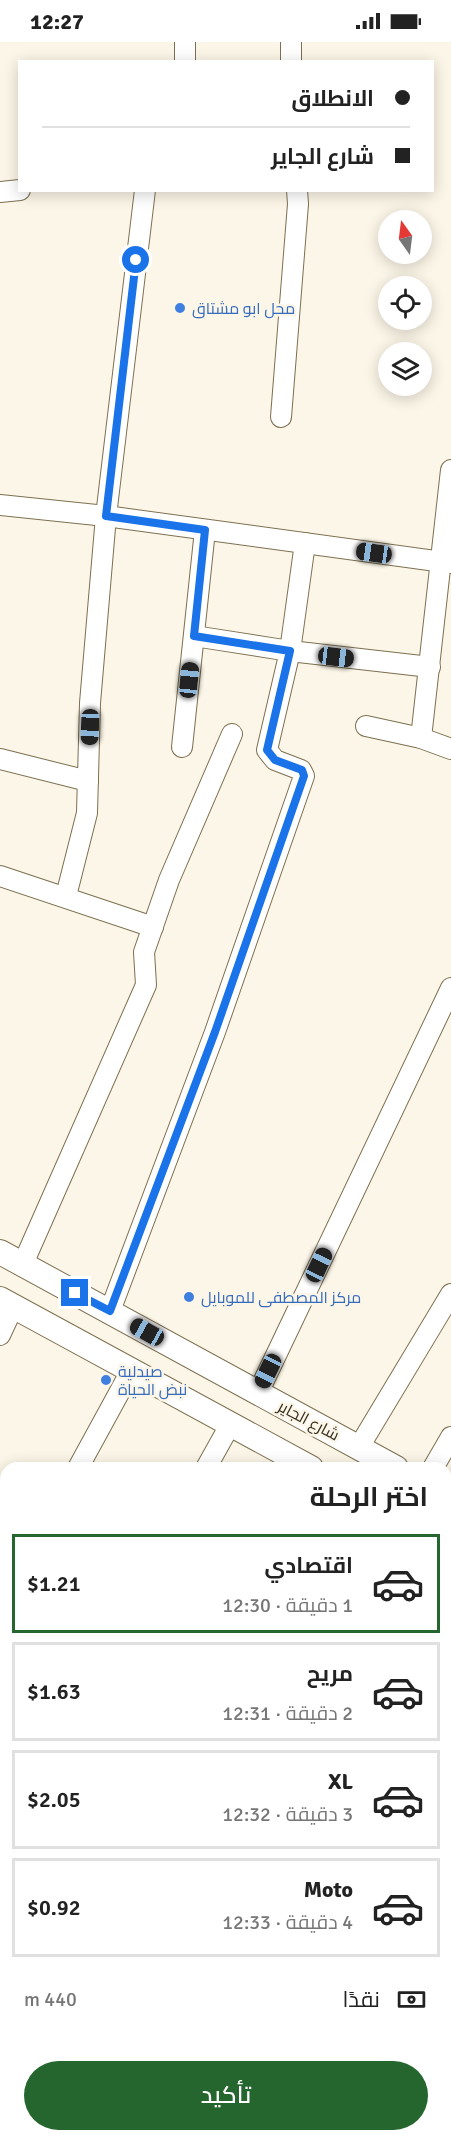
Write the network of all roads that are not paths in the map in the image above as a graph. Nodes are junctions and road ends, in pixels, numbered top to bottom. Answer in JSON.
{"nodes":[{"id":1,"x":185,"y":42,"type":"edge"},
{"id":2,"x":291,"y":42,"type":"edge"},
{"id":3,"x":185,"y":60,"type":"edge"},
{"id":4,"x":291,"y":60,"type":"edge"},
{"id":5,"x":18,"y":190,"type":"edge"},
{"id":6,"x":0,"y":192,"type":"edge"},
{"id":7,"x":145,"y":192,"type":"edge"},
{"id":8,"x":297,"y":192,"type":"edge"},
{"id":9,"x":281,"y":417,"type":"dead end"},
{"id":10,"x":451,"y":470,"type":"edge"},
{"id":11,"x":0,"y":504,"type":"edge"},
{"id":12,"x":106,"y":516,"type":"junction"},
{"id":13,"x":205,"y":530,"type":"junction"},
{"id":14,"x":305,"y":543,"type":"junction"},
{"id":15,"x":446,"y":562,"type":"edge"},
{"id":16,"x":194,"y":636,"type":"junction"},
{"id":17,"x":290,"y":651,"type":"junction"},
{"id":18,"x":429,"y":667,"type":"junction"},
{"id":19,"x":366,"y":726,"type":"dead end"},
{"id":20,"x":232,"y":734,"type":"dead end"},
{"id":21,"x":421,"y":738,"type":"junction"},
{"id":22,"x":182,"y":747,"type":"dead end"},
{"id":23,"x":451,"y":749,"type":"edge"},
{"id":24,"x":0,"y":759,"type":"edge"},
{"id":25,"x":88,"y":781,"type":"junction"},
{"id":26,"x":0,"y":876,"type":"edge"},
{"id":27,"x":66,"y":896,"type":"junction"},
{"id":28,"x":153,"y":927,"type":"junction"},
{"id":29,"x":451,"y":988,"type":"edge"},
{"id":30,"x":0,"y":1252,"type":"edge"},
{"id":31,"x":22,"y":1266,"type":"junction"},
{"id":32,"x":451,"y":1294,"type":"edge"},
{"id":33,"x":7,"y":1303,"type":"edge"},
{"id":34,"x":110,"y":1311,"type":"junction"},
{"id":35,"x":0,"y":1335,"type":"edge"},
{"id":36,"x":131,"y":1371,"type":"junction"},
{"id":37,"x":258,"y":1393,"type":"junction"},
{"id":38,"x":230,"y":1425,"type":"junction"},
{"id":39,"x":451,"y":1437,"type":"edge"},
{"id":40,"x":359,"y":1447,"type":"junction"},
{"id":41,"x":81,"y":1462,"type":"edge"},
{"id":42,"x":209,"y":1462,"type":"edge"},
{"id":43,"x":300,"y":1462,"type":"edge"},
{"id":44,"x":385,"y":1462,"type":"edge"},
{"id":45,"x":436,"y":1462,"type":"edge"}],
"edges":[{"from":1,"to":3,"type":"street"},
{"from":2,"to":4,"type":"street"},
{"from":5,"to":6,"type":"street"},
{"from":7,"to":12,"type":"street"},
{"from":8,"to":9,"type":"street"},
{"from":10,"to":15,"type":"street"},
{"from":11,"to":12,"type":"street"},
{"from":12,"to":13,"type":"street"},
{"from":12,"to":25,"type":"street"},
{"from":13,"to":14,"type":"street"},
{"from":13,"to":16,"type":"street"},
{"from":14,"to":15,"type":"street"},
{"from":14,"to":17,"type":"street"},
{"from":15,"to":18,"type":"street"},
{"from":16,"to":17,"type":"street"},
{"from":16,"to":22,"type":"street"},
{"from":17,"to":18,"type":"street"},
{"from":17,"to":34,"type":"street"},
{"from":18,"to":21,"type":"street"},
{"from":19,"to":21,"type":"street"},
{"from":20,"to":28,"type":"street"},
{"from":21,"to":23,"type":"street"},
{"from":24,"to":25,"type":"street"},
{"from":25,"to":27,"type":"street"},
{"from":26,"to":27,"type":"street"},
{"from":27,"to":28,"type":"street"},
{"from":28,"to":31,"type":"street"},
{"from":29,"to":37,"type":"street"},
{"from":30,"to":31,"type":"street","name":"شارع الجاير"},
{"from":31,"to":34,"type":"street","name":"شارع الجاير"},
{"from":32,"to":40,"type":"street"},
{"from":33,"to":35,"type":"street"},
{"from":33,"to":36,"type":"street"},
{"from":34,"to":37,"type":"street","name":"شارع الجاير"},
{"from":36,"to":38,"type":"street"},
{"from":36,"to":41,"type":"street"},
{"from":37,"to":40,"type":"street","name":"شارع الجاير"},
{"from":38,"to":42,"type":"street"},
{"from":38,"to":43,"type":"street"},
{"from":39,"to":45,"type":"street"},
{"from":40,"to":44,"type":"street","name":"شارع الجاير"}]}
